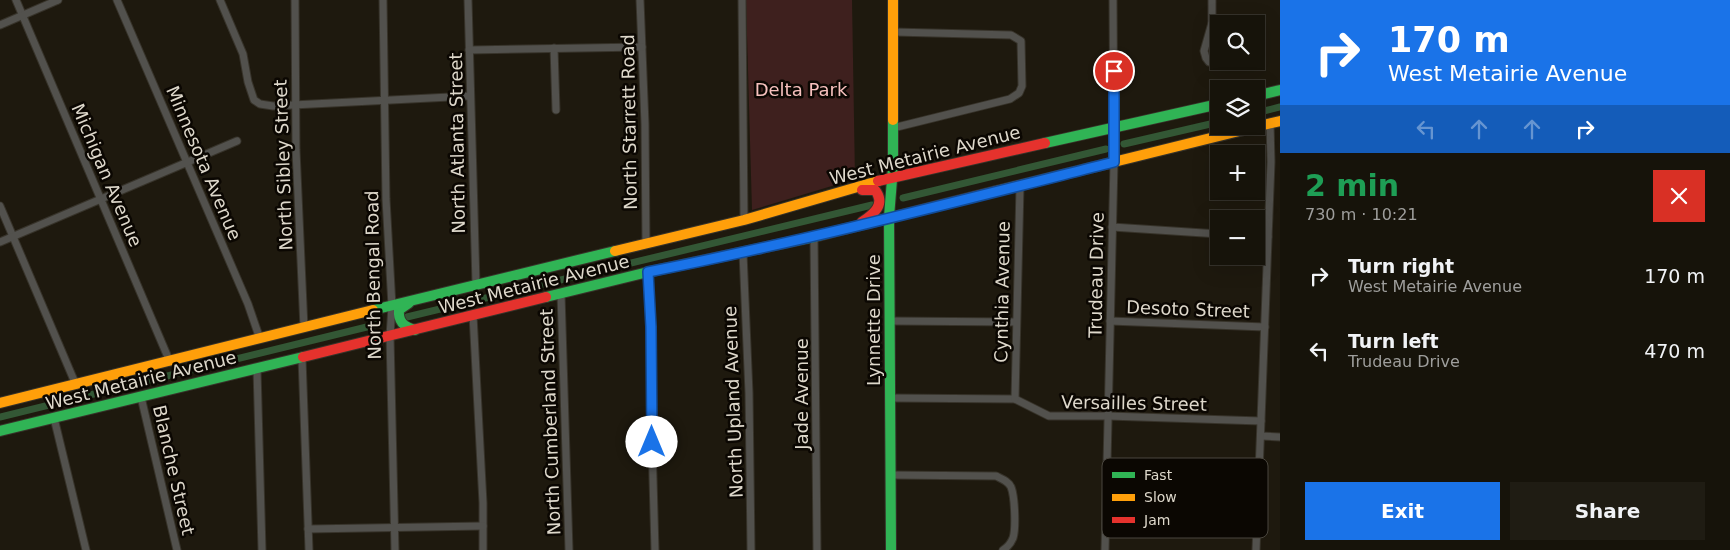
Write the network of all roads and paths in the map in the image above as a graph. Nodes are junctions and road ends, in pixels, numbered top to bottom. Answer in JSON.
{"nodes":[{"id":1,"x":16,"y":0,"type":"edge"},
{"id":2,"x":58,"y":0,"type":"edge"},
{"id":3,"x":117,"y":0,"type":"edge"},
{"id":4,"x":220,"y":0,"type":"edge"},
{"id":5,"x":294,"y":0,"type":"edge"},
{"id":6,"x":383,"y":0,"type":"edge"},
{"id":7,"x":468,"y":0,"type":"edge"},
{"id":8,"x":640,"y":0,"type":"edge"},
{"id":9,"x":742,"y":0,"type":"edge"},
{"id":10,"x":893,"y":0,"type":"edge"},
{"id":11,"x":1113,"y":0,"type":"edge"},
{"id":12,"x":1212,"y":0,"type":"edge"},
{"id":13,"x":23,"y":15,"type":"junction"},
{"id":14,"x":1212,"y":15,"type":"edge"},
{"id":15,"x":0,"y":25,"type":"edge"},
{"id":16,"x":1210,"y":30,"type":"edge"},
{"id":17,"x":894,"y":32,"type":"junction"},
{"id":18,"x":642,"y":47,"type":"junction"},
{"id":19,"x":554,"y":48,"type":"junction"},
{"id":20,"x":469,"y":50,"type":"junction"},
{"id":21,"x":1210,"y":62,"type":"edge"},
{"id":22,"x":1280,"y":90,"type":"edge"},
{"id":23,"x":1265,"y":94,"type":"edge"},
{"id":24,"x":470,"y":96,"type":"junction"},
{"id":25,"x":385,"y":100,"type":"junction"},
{"id":26,"x":296,"y":105,"type":"junction"},
{"id":27,"x":1210,"y":106,"type":"edge"},
{"id":28,"x":556,"y":110,"type":"dead end"},
{"id":29,"x":1275,"y":122,"type":"edge"},
{"id":30,"x":1114,"y":127,"type":"junction"},
{"id":31,"x":893,"y":128,"type":"junction"},
{"id":32,"x":238,"y":140,"type":"dead end"},
{"id":33,"x":188,"y":162,"type":"junction"},
{"id":34,"x":1114,"y":162,"type":"junction"},
{"id":35,"x":1271,"y":162,"type":"junction"},
{"id":36,"x":1280,"y":163,"type":"edge"},
{"id":37,"x":893,"y":177,"type":"junction"},
{"id":38,"x":1020,"y":186,"type":"junction"},
{"id":39,"x":848,"y":190,"type":"junction"},
{"id":40,"x":101,"y":200,"type":"junction"},
{"id":41,"x":0,"y":206,"type":"edge"},
{"id":42,"x":889,"y":218,"type":"junction"},
{"id":43,"x":744,"y":220,"type":"junction"},
{"id":44,"x":1112,"y":227,"type":"junction"},
{"id":45,"x":845,"y":230,"type":"junction"},
{"id":46,"x":1210,"y":233,"type":"edge"},
{"id":47,"x":13,"y":236,"type":"junction"},
{"id":48,"x":1268,"y":236,"type":"joint"},
{"id":49,"x":814,"y":238,"type":"junction"},
{"id":50,"x":0,"y":242,"type":"edge"},
{"id":51,"x":646,"y":244,"type":"junction"},
{"id":52,"x":743,"y":253,"type":"junction"},
{"id":53,"x":648,"y":272,"type":"junction"},
{"id":54,"x":476,"y":284,"type":"junction"},
{"id":55,"x":561,"y":294,"type":"junction"},
{"id":56,"x":414,"y":300,"type":"junction"},
{"id":57,"x":392,"y":306,"type":"junction"},
{"id":58,"x":473,"y":315,"type":"junction"},
{"id":59,"x":890,"y":321,"type":"junction"},
{"id":60,"x":1016,"y":322,"type":"junction"},
{"id":61,"x":1110,"y":322,"type":"junction"},
{"id":62,"x":1264,"y":327,"type":"junction"},
{"id":63,"x":304,"y":328,"type":"junction"},
{"id":64,"x":415,"y":330,"type":"junction"},
{"id":65,"x":390,"y":336,"type":"junction"},
{"id":66,"x":260,"y":339,"type":"junction"},
{"id":67,"x":302,"y":358,"type":"junction"},
{"id":68,"x":170,"y":362,"type":"junction"},
{"id":69,"x":257,"y":369,"type":"junction"},
{"id":70,"x":76,"y":385,"type":"junction"},
{"id":71,"x":141,"y":397,"type":"junction"},
{"id":72,"x":890,"y":398,"type":"junction"},
{"id":73,"x":1015,"y":399,"type":"junction"},
{"id":74,"x":0,"y":402,"type":"edge"},
{"id":75,"x":1108,"y":416,"type":"junction"},
{"id":76,"x":54,"y":418,"type":"junction"},
{"id":77,"x":1261,"y":421,"type":"junction"},
{"id":78,"x":0,"y":431,"type":"edge"},
{"id":79,"x":1261,"y":436,"type":"junction"},
{"id":80,"x":1280,"y":437,"type":"edge"},
{"id":81,"x":1107,"y":458,"type":"edge"},
{"id":82,"x":1260,"y":458,"type":"edge"},
{"id":83,"x":890,"y":474,"type":"junction"},
{"id":84,"x":483,"y":526,"type":"junction"},
{"id":85,"x":394,"y":528,"type":"junction"},
{"id":86,"x":308,"y":529,"type":"junction"},
{"id":87,"x":86,"y":550,"type":"edge"},
{"id":88,"x":177,"y":550,"type":"edge"},
{"id":89,"x":262,"y":550,"type":"edge"},
{"id":90,"x":309,"y":550,"type":"edge"},
{"id":91,"x":395,"y":550,"type":"edge"},
{"id":92,"x":483,"y":550,"type":"edge"},
{"id":93,"x":569,"y":550,"type":"edge"},
{"id":94,"x":656,"y":550,"type":"edge"},
{"id":95,"x":751,"y":550,"type":"edge"},
{"id":96,"x":817,"y":550,"type":"edge"},
{"id":97,"x":891,"y":550,"type":"edge"},
{"id":98,"x":1003,"y":550,"type":"edge"}],
"edges":[{"from":1,"to":13,"type":"street","name":"Michigan Avenue"},
{"from":2,"to":13,"type":"street"},
{"from":3,"to":33,"type":"street","name":"Minnesota Avenue"},
{"from":4,"to":26,"type":"street"},
{"from":5,"to":26,"type":"street","name":"North Sibley Street"},
{"from":6,"to":25,"type":"street","name":"North Bengal Road"},
{"from":7,"to":20,"type":"street","name":"North Atlanta Street"},
{"from":8,"to":18,"type":"street","name":"North Starrett Road"},
{"from":9,"to":43,"type":"street"},
{"from":10,"to":17,"type":"main road","name":"Lynnette Drive"},
{"from":11,"to":30,"type":"street","name":"Trudeau Drive"},
{"from":12,"to":14,"type":"street"},
{"from":13,"to":15,"type":"street"},
{"from":13,"to":40,"type":"street","name":"Michigan Avenue"},
{"from":16,"to":21,"type":"street"},
{"from":17,"to":31,"type":"main road","name":"Lynnette Drive"},
{"from":17,"to":31,"type":"street"},
{"from":18,"to":19,"type":"street"},
{"from":18,"to":51,"type":"street","name":"North Starrett Road"},
{"from":19,"to":20,"type":"street"},
{"from":19,"to":28,"type":"street"},
{"from":20,"to":24,"type":"street","name":"North Atlanta Street"},
{"from":22,"to":23,"type":"main road"},
{"from":24,"to":25,"type":"street"},
{"from":24,"to":54,"type":"street","name":"North Atlanta Street"},
{"from":25,"to":26,"type":"street"},
{"from":25,"to":57,"type":"street","name":"North Bengal Road"},
{"from":26,"to":63,"type":"street","name":"North Sibley Street"},
{"from":27,"to":30,"type":"main road","name":"West Metairie Avenue"},
{"from":29,"to":34,"type":"main road","name":"West Metairie Avenue"},
{"from":29,"to":35,"type":"street"},
{"from":30,"to":34,"type":"street","name":"Trudeau Drive"},
{"from":30,"to":37,"type":"main road","name":"West Metairie Avenue"},
{"from":31,"to":37,"type":"main road","name":"Lynnette Drive"},
{"from":32,"to":33,"type":"street"},
{"from":33,"to":40,"type":"street"},
{"from":33,"to":66,"type":"street","name":"Minnesota Avenue"},
{"from":34,"to":38,"type":"main road","name":"West Metairie Avenue"},
{"from":34,"to":44,"type":"street","name":"Trudeau Drive"},
{"from":35,"to":36,"type":"street"},
{"from":35,"to":48,"type":"street"},
{"from":37,"to":39,"type":"main road","name":"West Metairie Avenue"},
{"from":37,"to":42,"type":"main road","name":"Lynnette Drive"},
{"from":38,"to":42,"type":"main road","name":"West Metairie Avenue"},
{"from":38,"to":60,"type":"street","name":"Cynthia Avenue"},
{"from":39,"to":43,"type":"main road","name":"West Metairie Avenue"},
{"from":39,"to":45,"type":"main road"},
{"from":40,"to":47,"type":"street"},
{"from":40,"to":68,"type":"street","name":"Michigan Avenue"},
{"from":41,"to":47,"type":"street"},
{"from":42,"to":45,"type":"main road","name":"West Metairie Avenue"},
{"from":42,"to":59,"type":"main road","name":"Lynnette Drive"},
{"from":43,"to":51,"type":"main road","name":"West Metairie Avenue"},
{"from":44,"to":46,"type":"street"},
{"from":44,"to":61,"type":"street","name":"Trudeau Drive"},
{"from":45,"to":49,"type":"main road","name":"West Metairie Avenue"},
{"from":47,"to":50,"type":"street"},
{"from":47,"to":70,"type":"street"},
{"from":48,"to":62,"type":"street"},
{"from":49,"to":52,"type":"main road","name":"West Metairie Avenue"},
{"from":49,"to":96,"type":"street","name":"Jade Avenue"},
{"from":51,"to":54,"type":"main road","name":"West Metairie Avenue"},
{"from":52,"to":53,"type":"main road","name":"West Metairie Avenue"},
{"from":52,"to":95,"type":"street","name":"North Upland Avenue"},
{"from":53,"to":55,"type":"main road","name":"West Metairie Avenue"},
{"from":53,"to":94,"type":"street"},
{"from":54,"to":56,"type":"main road","name":"West Metairie Avenue"},
{"from":55,"to":58,"type":"main road","name":"West Metairie Avenue"},
{"from":55,"to":93,"type":"street","name":"North Cumberland Street"},
{"from":56,"to":57,"type":"main road","name":"West Metairie Avenue"},
{"from":56,"to":64,"type":"main road"},
{"from":57,"to":63,"type":"main road","name":"West Metairie Avenue"},
{"from":57,"to":65,"type":"street","name":"North Bengal Road"},
{"from":58,"to":64,"type":"main road","name":"West Metairie Avenue"},
{"from":58,"to":84,"type":"street"},
{"from":59,"to":60,"type":"street"},
{"from":59,"to":72,"type":"main road","name":"Lynnette Drive"},
{"from":60,"to":73,"type":"street","name":"Cynthia Avenue"},
{"from":61,"to":62,"type":"street","name":"Desoto Street"},
{"from":61,"to":75,"type":"street","name":"Trudeau Drive"},
{"from":62,"to":77,"type":"street"},
{"from":63,"to":66,"type":"main road","name":"West Metairie Avenue"},
{"from":64,"to":65,"type":"main road","name":"West Metairie Avenue"},
{"from":65,"to":67,"type":"main road","name":"West Metairie Avenue"},
{"from":65,"to":85,"type":"street","name":"North Bengal Road"},
{"from":66,"to":68,"type":"main road","name":"West Metairie Avenue"},
{"from":67,"to":69,"type":"main road","name":"West Metairie Avenue"},
{"from":67,"to":86,"type":"street"},
{"from":68,"to":70,"type":"main road","name":"West Metairie Avenue"},
{"from":69,"to":71,"type":"main road","name":"West Metairie Avenue"},
{"from":69,"to":89,"type":"street"},
{"from":70,"to":74,"type":"main road","name":"West Metairie Avenue"},
{"from":71,"to":76,"type":"main road","name":"West Metairie Avenue"},
{"from":71,"to":88,"type":"street","name":"Blanche Street"},
{"from":72,"to":73,"type":"street","name":"Versailles Street"},
{"from":72,"to":83,"type":"main road","name":"Lynnette Drive"},
{"from":73,"to":75,"type":"street","name":"Versailles Street"},
{"from":75,"to":77,"type":"street","name":"Versailles Street"},
{"from":75,"to":81,"type":"street","name":"Trudeau Drive"},
{"from":76,"to":78,"type":"main road","name":"West Metairie Avenue"},
{"from":76,"to":87,"type":"street"},
{"from":77,"to":79,"type":"street"},
{"from":79,"to":80,"type":"street"},
{"from":79,"to":82,"type":"street"},
{"from":83,"to":97,"type":"main road","name":"Lynnette Drive"},
{"from":83,"to":98,"type":"street"},
{"from":84,"to":85,"type":"street"},
{"from":84,"to":92,"type":"street"},
{"from":85,"to":86,"type":"street"},
{"from":85,"to":91,"type":"street","name":"North Bengal Road"},
{"from":86,"to":90,"type":"street"}]}
